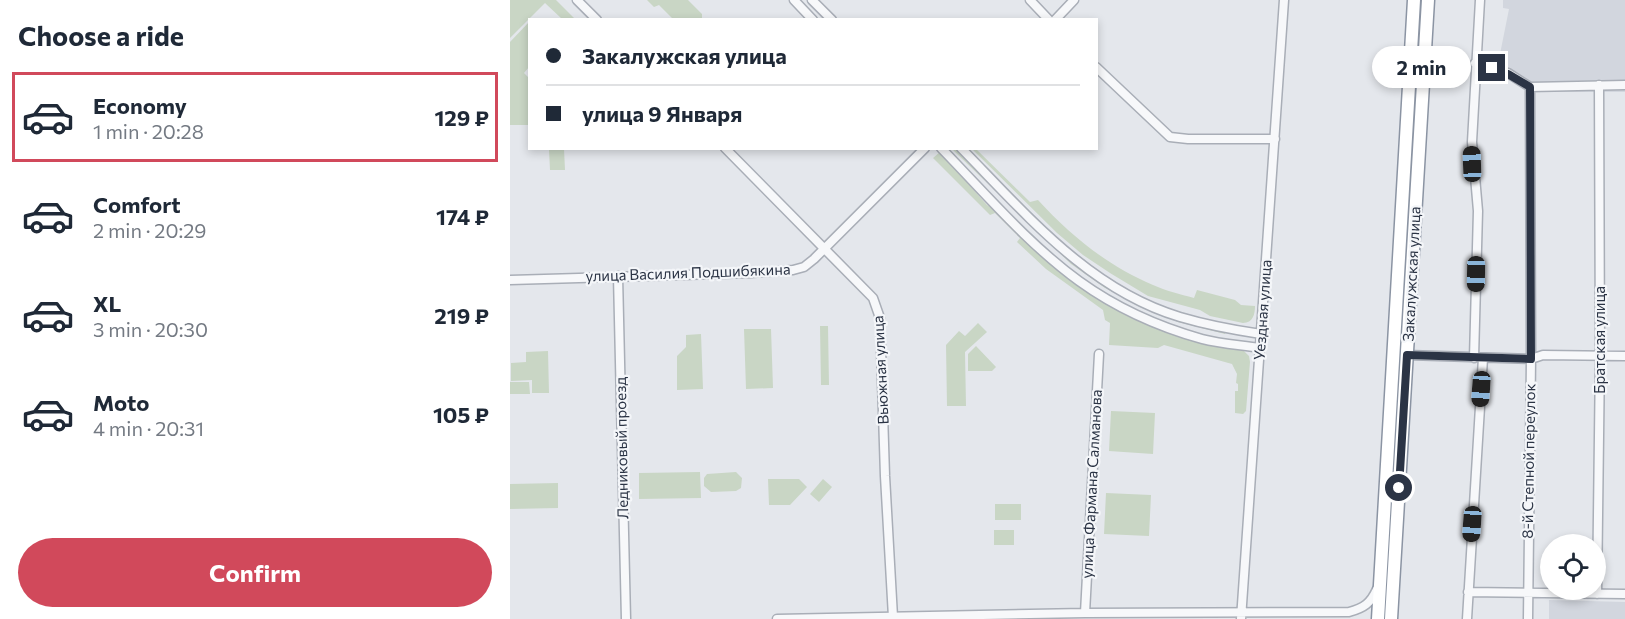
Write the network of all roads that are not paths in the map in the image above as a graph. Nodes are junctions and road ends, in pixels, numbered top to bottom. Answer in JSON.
{"nodes":[{"id":1,"x":577,"y":0,"type":"edge"},
{"id":2,"x":794,"y":0,"type":"edge"},
{"id":3,"x":1030,"y":0,"type":"edge"},
{"id":4,"x":1074,"y":0,"type":"edge"},
{"id":5,"x":1284,"y":0,"type":"edge"},
{"id":6,"x":1414,"y":0,"type":"edge"},
{"id":7,"x":1428,"y":0,"type":"edge"},
{"id":8,"x":1480,"y":0,"type":"edge"},
{"id":9,"x":811,"y":1,"type":"edge"},
{"id":10,"x":805,"y":12,"type":"junction"},
{"id":11,"x":595,"y":18,"type":"edge"},
{"id":12,"x":811,"y":18,"type":"edge"},
{"id":13,"x":830,"y":18,"type":"edge"},
{"id":14,"x":1047,"y":18,"type":"edge"},
{"id":15,"x":1057,"y":18,"type":"edge"},
{"id":16,"x":1476,"y":63,"type":"junction"},
{"id":17,"x":1098,"y":69,"type":"edge"},
{"id":18,"x":1599,"y":85,"type":"junction"},
{"id":19,"x":1625,"y":85,"type":"edge"},
{"id":20,"x":1530,"y":87,"type":"junction"},
{"id":21,"x":1275,"y":139,"type":"junction"},
{"id":22,"x":727,"y":150,"type":"edge"},
{"id":23,"x":923,"y":150,"type":"edge"},
{"id":24,"x":943,"y":150,"type":"edge"},
{"id":25,"x":963,"y":150,"type":"edge"},
{"id":26,"x":824,"y":249,"type":"junction"},
{"id":27,"x":618,"y":276,"type":"junction"},
{"id":28,"x":510,"y":280,"type":"edge"},
{"id":29,"x":1261,"y":334,"type":"junction"},
{"id":30,"x":1260,"y":348,"type":"junction"},
{"id":31,"x":1099,"y":354,"type":"dead end"},
{"id":32,"x":1407,"y":355,"type":"junction"},
{"id":33,"x":1625,"y":356,"type":"edge"},
{"id":34,"x":1600,"y":357,"type":"junction"},
{"id":35,"x":1479,"y":358,"type":"junction"},
{"id":36,"x":1531,"y":359,"type":"junction"},
{"id":37,"x":1598,"y":534,"type":"edge"},
{"id":38,"x":1381,"y":580,"type":"junction"},
{"id":39,"x":1468,"y":592,"type":"junction"},
{"id":40,"x":1527,"y":592,"type":"junction"},
{"id":41,"x":1540,"y":592,"type":"edge"},
{"id":42,"x":1606,"y":594,"type":"edge"},
{"id":43,"x":1625,"y":594,"type":"edge"},
{"id":44,"x":1038,"y":614,"type":"junction"},
{"id":45,"x":1088,"y":616,"type":"edge"},
{"id":46,"x":1242,"y":616,"type":"edge"},
{"id":47,"x":893,"y":617,"type":"junction"},
{"id":48,"x":626,"y":619,"type":"edge"},
{"id":49,"x":777,"y":619,"type":"edge"},
{"id":50,"x":1051,"y":619,"type":"edge"},
{"id":51,"x":1378,"y":619,"type":"edge"},
{"id":52,"x":1391,"y":619,"type":"edge"},
{"id":53,"x":1467,"y":619,"type":"edge"},
{"id":54,"x":1528,"y":619,"type":"edge"}],
"edges":[{"from":1,"to":11,"type":"street"},
{"from":2,"to":10,"type":"street"},
{"from":3,"to":14,"type":"street"},
{"from":4,"to":15,"type":"street"},
{"from":5,"to":21,"type":"street","name":"Уездная улица"},
{"from":6,"to":38,"type":"highway"},
{"from":7,"to":32,"type":"highway","name":"Закалужская улица"},
{"from":8,"to":16,"type":"street"},
{"from":9,"to":10,"type":"street"},
{"from":9,"to":13,"type":"street"},
{"from":10,"to":12,"type":"street"},
{"from":16,"to":20,"type":"street"},
{"from":16,"to":35,"type":"street"},
{"from":17,"to":21,"type":"street"},
{"from":18,"to":19,"type":"street"},
{"from":18,"to":20,"type":"street"},
{"from":18,"to":34,"type":"street","name":"Братская улица"},
{"from":20,"to":36,"type":"street","name":"8-й Степной переулок"},
{"from":21,"to":29,"type":"street","name":"Уездная улица"},
{"from":22,"to":26,"type":"street","name":"Вьюжная улица"},
{"from":23,"to":26,"type":"street","name":"улица Василия Подшибякина"},
{"from":24,"to":30,"type":"street"},
{"from":25,"to":29,"type":"street"},
{"from":26,"to":27,"type":"street","name":"улица Василия Подшибякина"},
{"from":26,"to":47,"type":"street","name":"Вьюжная улица"},
{"from":27,"to":28,"type":"street","name":"улица Василия Подшибякина"},
{"from":27,"to":48,"type":"street","name":"Ледниковый проезд"},
{"from":29,"to":30,"type":"street","name":"Уездная улица"},
{"from":30,"to":46,"type":"street","name":"Уездная улица"},
{"from":31,"to":45,"type":"street","name":"улица Фармана Салманова"},
{"from":32,"to":35,"type":"street"},
{"from":32,"to":52,"type":"highway","name":"Закалужская улица"},
{"from":33,"to":34,"type":"street"},
{"from":34,"to":36,"type":"street"},
{"from":34,"to":37,"type":"street","name":"Братская улица"},
{"from":35,"to":36,"type":"street"},
{"from":35,"to":39,"type":"street"},
{"from":36,"to":40,"type":"street","name":"8-й Степной переулок"},
{"from":38,"to":46,"type":"street"},
{"from":38,"to":51,"type":"highway"},
{"from":39,"to":40,"type":"street"},
{"from":39,"to":53,"type":"street"},
{"from":40,"to":41,"type":"street"},
{"from":40,"to":54,"type":"street","name":"8-й Степной переулок"},
{"from":42,"to":43,"type":"street"},
{"from":44,"to":45,"type":"street"},
{"from":44,"to":47,"type":"street"},
{"from":44,"to":50,"type":"street"},
{"from":45,"to":46,"type":"street"},
{"from":47,"to":49,"type":"street"}]}
